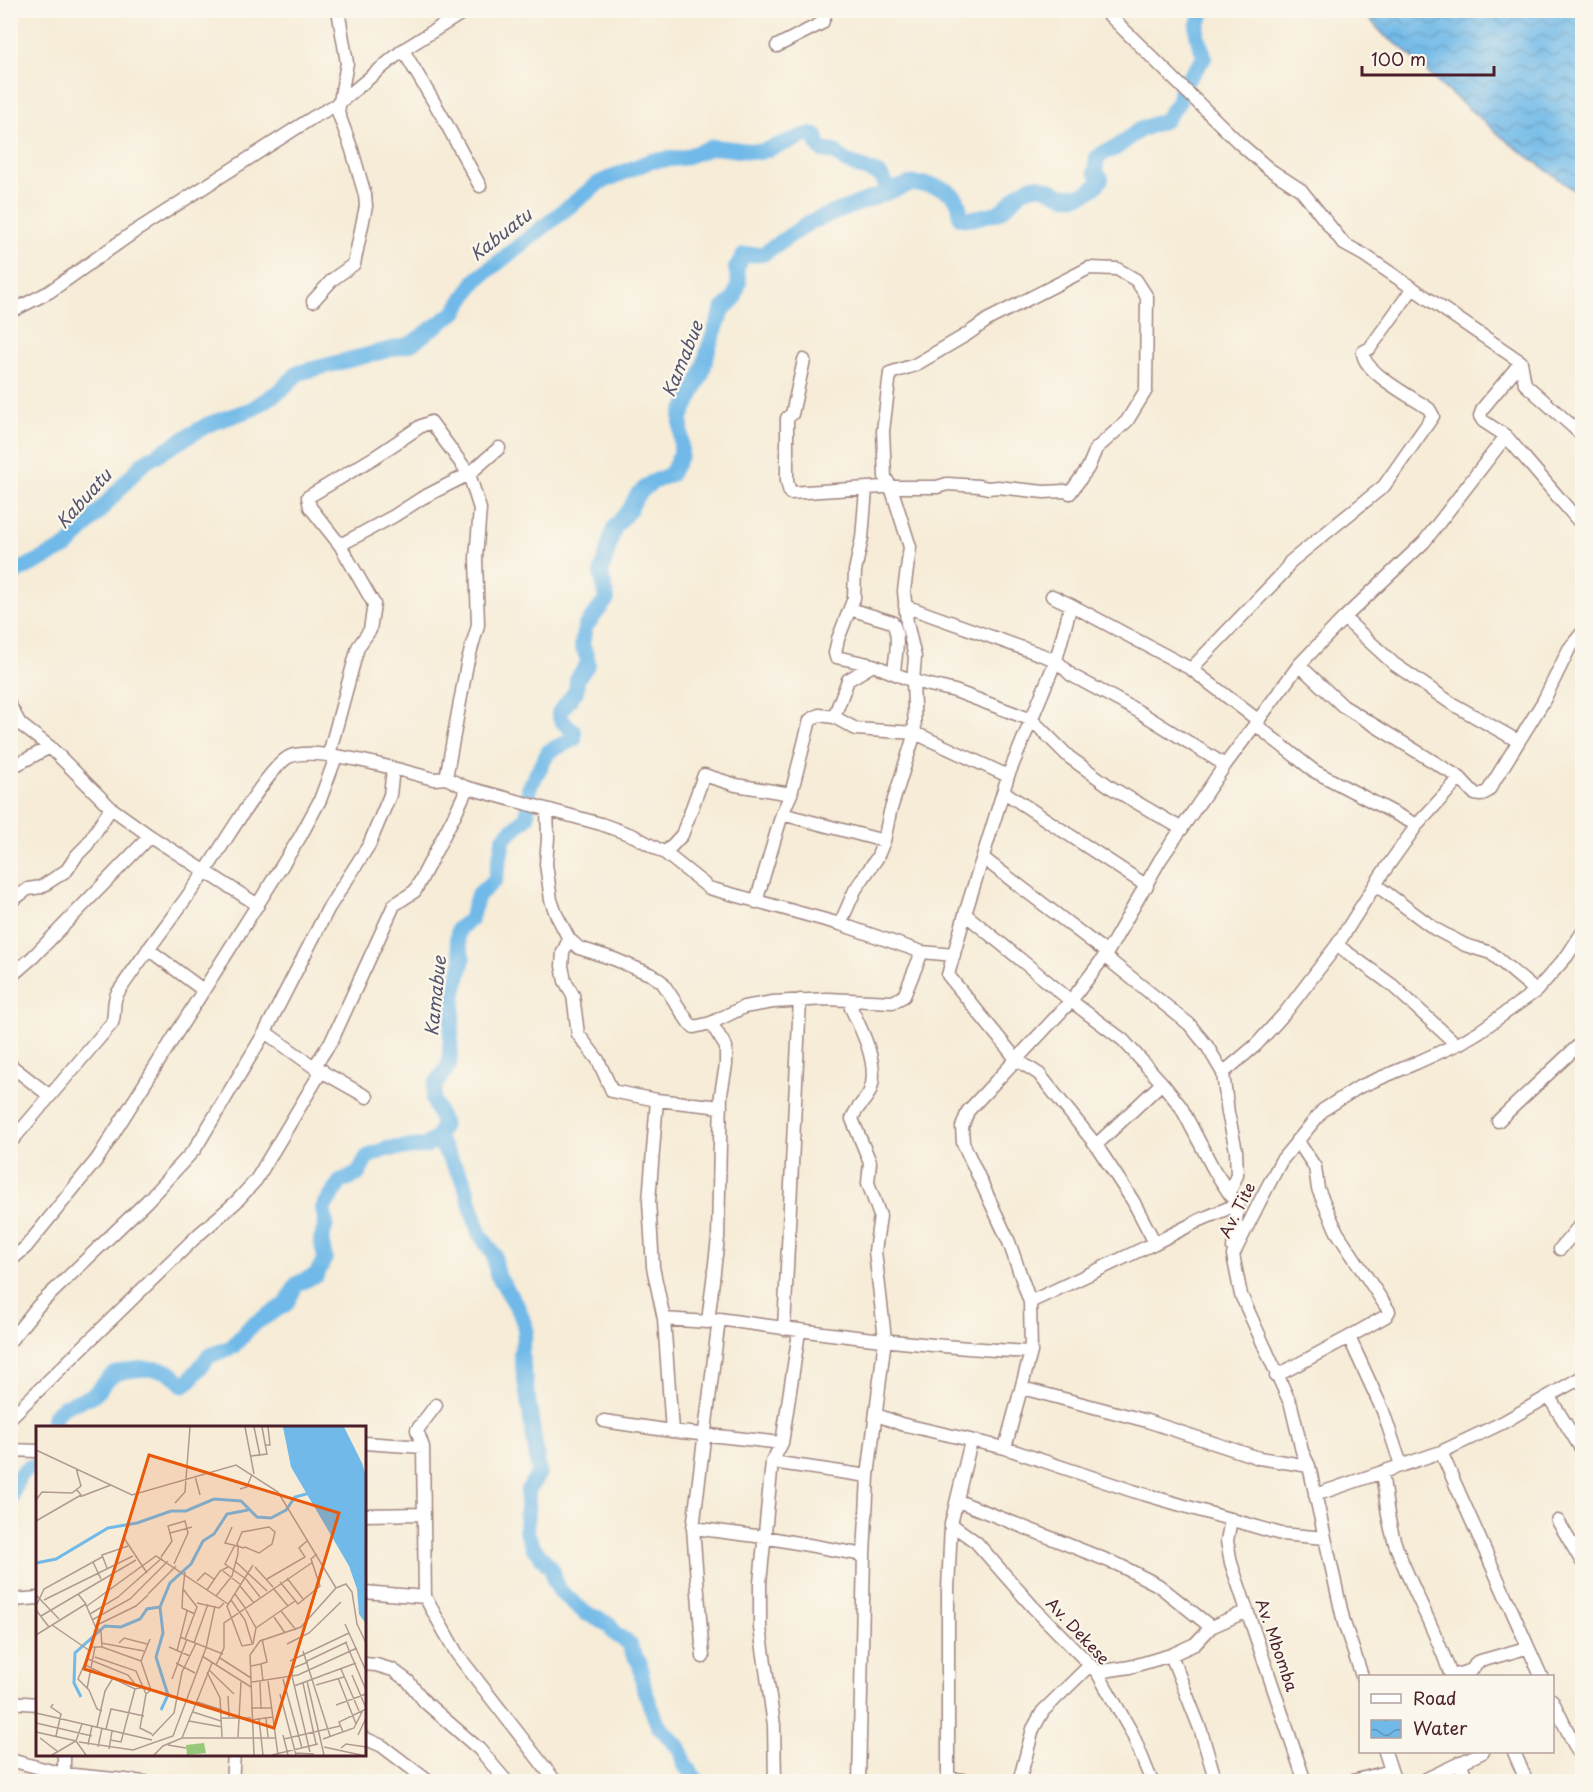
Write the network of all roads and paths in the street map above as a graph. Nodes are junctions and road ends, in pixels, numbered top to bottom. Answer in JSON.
{"nodes":[{"id":1,"x":338,"y":10,"type":"edge"},
{"id":2,"x":467,"y":10,"type":"edge"},
{"id":3,"x":827,"y":10,"type":"edge"},
{"id":4,"x":1104,"y":10,"type":"edge"},
{"id":5,"x":777,"y":46,"type":"dead end"},
{"id":6,"x":403,"y":50,"type":"junction"},
{"id":7,"x":339,"y":104,"type":"junction"},
{"id":8,"x":480,"y":186,"type":"dead end"},
{"id":9,"x":1413,"y":288,"type":"junction"},
{"id":10,"x":313,"y":301,"type":"dead end"},
{"id":11,"x":10,"y":312,"type":"edge"},
{"id":12,"x":804,"y":360,"type":"dead end"},
{"id":13,"x":1521,"y":362,"type":"junction"},
{"id":14,"x":1582,"y":435,"type":"edge"},
{"id":15,"x":1506,"y":436,"type":"junction"},
{"id":16,"x":499,"y":448,"type":"dead end"},
{"id":17,"x":469,"y":474,"type":"junction"},
{"id":18,"x":891,"y":487,"type":"junction"},
{"id":19,"x":866,"y":489,"type":"junction"},
{"id":20,"x":1582,"y":525,"type":"edge"},
{"id":21,"x":340,"y":545,"type":"junction"},
{"id":22,"x":1052,"y":596,"type":"dead end"},
{"id":23,"x":1071,"y":605,"type":"junction"},
{"id":24,"x":905,"y":606,"type":"junction"},
{"id":25,"x":850,"y":609,"type":"junction"},
{"id":26,"x":1344,"y":618,"type":"junction"},
{"id":27,"x":1582,"y":633,"type":"edge"},
{"id":28,"x":1056,"y":660,"type":"junction"},
{"id":29,"x":873,"y":665,"type":"junction"},
{"id":30,"x":1299,"y":665,"type":"junction"},
{"id":31,"x":1191,"y":669,"type":"junction"},
{"id":32,"x":894,"y":672,"type":"junction"},
{"id":33,"x":913,"y":681,"type":"junction"},
{"id":34,"x":10,"y":706,"type":"edge"},
{"id":35,"x":834,"y":717,"type":"junction"},
{"id":36,"x":1032,"y":720,"type":"junction"},
{"id":37,"x":1258,"y":723,"type":"junction"},
{"id":38,"x":915,"y":733,"type":"junction"},
{"id":39,"x":1518,"y":741,"type":"junction"},
{"id":40,"x":50,"y":747,"type":"junction"},
{"id":41,"x":333,"y":755,"type":"junction"},
{"id":42,"x":1225,"y":765,"type":"junction"},
{"id":43,"x":10,"y":768,"type":"edge"},
{"id":44,"x":393,"y":769,"type":"junction"},
{"id":45,"x":1008,"y":777,"type":"junction"},
{"id":46,"x":446,"y":778,"type":"junction"},
{"id":47,"x":1460,"y":778,"type":"junction"},
{"id":48,"x":465,"y":787,"type":"junction"},
{"id":49,"x":1004,"y":792,"type":"junction"},
{"id":50,"x":791,"y":794,"type":"junction"},
{"id":51,"x":111,"y":808,"type":"junction"},
{"id":52,"x":548,"y":810,"type":"junction"},
{"id":53,"x":782,"y":814,"type":"junction"},
{"id":54,"x":1418,"y":825,"type":"junction"},
{"id":55,"x":1182,"y":829,"type":"junction"},
{"id":56,"x":150,"y":836,"type":"junction"},
{"id":57,"x":884,"y":841,"type":"junction"},
{"id":58,"x":665,"y":853,"type":"junction"},
{"id":59,"x":983,"y":858,"type":"junction"},
{"id":60,"x":205,"y":872,"type":"junction"},
{"id":61,"x":1376,"y":885,"type":"junction"},
{"id":62,"x":1147,"y":886,"type":"junction"},
{"id":63,"x":10,"y":902,"type":"edge"},
{"id":64,"x":756,"y":902,"type":"junction"},
{"id":65,"x":258,"y":905,"type":"junction"},
{"id":66,"x":965,"y":914,"type":"junction"},
{"id":67,"x":840,"y":924,"type":"junction"},
{"id":68,"x":1582,"y":933,"type":"edge"},
{"id":69,"x":569,"y":939,"type":"junction"},
{"id":70,"x":1337,"y":945,"type":"junction"},
{"id":71,"x":148,"y":949,"type":"junction"},
{"id":72,"x":922,"y":952,"type":"junction"},
{"id":73,"x":954,"y":955,"type":"junction"},
{"id":74,"x":1105,"y":955,"type":"junction"},
{"id":75,"x":10,"y":977,"type":"edge"},
{"id":76,"x":203,"y":990,"type":"junction"},
{"id":77,"x":1536,"y":991,"type":"junction"},
{"id":78,"x":800,"y":1000,"type":"junction"},
{"id":79,"x":855,"y":1000,"type":"junction"},
{"id":80,"x":1071,"y":1001,"type":"junction"},
{"id":81,"x":711,"y":1023,"type":"junction"},
{"id":82,"x":265,"y":1032,"type":"junction"},
{"id":83,"x":1582,"y":1042,"type":"edge"},
{"id":84,"x":1456,"y":1044,"type":"junction"},
{"id":85,"x":1017,"y":1060,"type":"junction"},
{"id":86,"x":10,"y":1065,"type":"edge"},
{"id":87,"x":318,"y":1069,"type":"junction"},
{"id":88,"x":1223,"y":1073,"type":"junction"},
{"id":89,"x":1162,"y":1083,"type":"junction"},
{"id":90,"x":50,"y":1096,"type":"junction"},
{"id":91,"x":367,"y":1097,"type":"dead end"},
{"id":92,"x":657,"y":1100,"type":"junction"},
{"id":93,"x":721,"y":1107,"type":"junction"},
{"id":94,"x":1498,"y":1121,"type":"dead end"},
{"id":95,"x":1298,"y":1140,"type":"junction"},
{"id":96,"x":11,"y":1142,"type":"edge"},
{"id":97,"x":1096,"y":1145,"type":"junction"},
{"id":98,"x":1229,"y":1193,"type":"junction"},
{"id":99,"x":1238,"y":1204,"type":"junction"},
{"id":100,"x":1582,"y":1223,"type":"edge"},
{"id":101,"x":1155,"y":1242,"type":"junction"},
{"id":102,"x":1560,"y":1249,"type":"dead end"},
{"id":103,"x":1233,"y":1255,"type":"junction"},
{"id":104,"x":10,"y":1261,"type":"edge"},
{"id":105,"x":1030,"y":1302,"type":"junction"},
{"id":106,"x":664,"y":1319,"type":"junction"},
{"id":107,"x":713,"y":1321,"type":"junction"},
{"id":108,"x":784,"y":1329,"type":"junction"},
{"id":109,"x":799,"y":1332,"type":"junction"},
{"id":110,"x":1349,"y":1337,"type":"junction"},
{"id":111,"x":885,"y":1339,"type":"junction"},
{"id":112,"x":10,"y":1341,"type":"edge"},
{"id":113,"x":1031,"y":1352,"type":"junction"},
{"id":114,"x":1276,"y":1376,"type":"junction"},
{"id":115,"x":1582,"y":1377,"type":"edge"},
{"id":116,"x":1022,"y":1388,"type":"junction"},
{"id":117,"x":1549,"y":1397,"type":"junction"},
{"id":118,"x":435,"y":1405,"type":"dead end"},
{"id":119,"x":877,"y":1415,"type":"junction"},
{"id":120,"x":10,"y":1418,"type":"edge"},
{"id":121,"x":604,"y":1421,"type":"dead end"},
{"id":122,"x":672,"y":1431,"type":"junction"},
{"id":123,"x":703,"y":1433,"type":"junction"},
{"id":124,"x":971,"y":1441,"type":"junction"},
{"id":125,"x":366,"y":1443,"type":"edge"},
{"id":126,"x":782,"y":1443,"type":"junction"},
{"id":127,"x":423,"y":1447,"type":"junction"},
{"id":128,"x":1005,"y":1448,"type":"junction"},
{"id":129,"x":10,"y":1450,"type":"edge"},
{"id":130,"x":1582,"y":1450,"type":"edge"},
{"id":131,"x":36,"y":1451,"type":"edge"},
{"id":132,"x":1441,"y":1452,"type":"junction"},
{"id":133,"x":772,"y":1462,"type":"junction"},
{"id":134,"x":1401,"y":1465,"type":"junction"},
{"id":135,"x":1309,"y":1466,"type":"junction"},
{"id":136,"x":1382,"y":1472,"type":"junction"},
{"id":137,"x":868,"y":1476,"type":"junction"},
{"id":138,"x":1315,"y":1495,"type":"junction"},
{"id":139,"x":958,"y":1501,"type":"junction"},
{"id":140,"x":423,"y":1514,"type":"junction"},
{"id":141,"x":366,"y":1515,"type":"edge"},
{"id":142,"x":1231,"y":1519,"type":"junction"},
{"id":143,"x":1558,"y":1521,"type":"dead end"},
{"id":144,"x":951,"y":1524,"type":"junction"},
{"id":145,"x":693,"y":1528,"type":"junction"},
{"id":146,"x":764,"y":1537,"type":"junction"},
{"id":147,"x":1325,"y":1538,"type":"junction"},
{"id":148,"x":864,"y":1555,"type":"junction"},
{"id":149,"x":1582,"y":1562,"type":"edge"},
{"id":150,"x":366,"y":1592,"type":"edge"},
{"id":151,"x":425,"y":1597,"type":"junction"},
{"id":152,"x":36,"y":1598,"type":"edge"},
{"id":153,"x":1247,"y":1611,"type":"junction"},
{"id":154,"x":10,"y":1621,"type":"edge"},
{"id":155,"x":1212,"y":1627,"type":"junction"},
{"id":156,"x":1526,"y":1648,"type":"junction"},
{"id":157,"x":1171,"y":1655,"type":"junction"},
{"id":158,"x":703,"y":1657,"type":"dead end"},
{"id":159,"x":366,"y":1664,"type":"edge"},
{"id":160,"x":1094,"y":1669,"type":"junction"},
{"id":161,"x":1361,"y":1675,"type":"edge"},
{"id":162,"x":1451,"y":1675,"type":"edge"},
{"id":163,"x":1458,"y":1675,"type":"edge"},
{"id":164,"x":1540,"y":1675,"type":"edge"},
{"id":165,"x":10,"y":1701,"type":"edge"},
{"id":166,"x":36,"y":1704,"type":"edge"},
{"id":167,"x":1557,"y":1718,"type":"edge"},
{"id":168,"x":366,"y":1739,"type":"edge"},
{"id":169,"x":1385,"y":1753,"type":"edge"},
{"id":170,"x":1481,"y":1753,"type":"edge"},
{"id":171,"x":1514,"y":1753,"type":"edge"},
{"id":172,"x":64,"y":1756,"type":"edge"},
{"id":173,"x":234,"y":1756,"type":"edge"},
{"id":174,"x":10,"y":1760,"type":"edge"},
{"id":175,"x":1582,"y":1761,"type":"edge"},
{"id":176,"x":1460,"y":1762,"type":"junction"},
{"id":177,"x":1393,"y":1776,"type":"edge"},
{"id":178,"x":63,"y":1778,"type":"edge"},
{"id":179,"x":949,"y":1780,"type":"edge"},
{"id":180,"x":1149,"y":1780,"type":"edge"},
{"id":181,"x":428,"y":1781,"type":"edge"},
{"id":182,"x":145,"y":1782,"type":"edge"},
{"id":183,"x":232,"y":1782,"type":"edge"},
{"id":184,"x":507,"y":1782,"type":"edge"},
{"id":185,"x":556,"y":1782,"type":"edge"},
{"id":186,"x":776,"y":1782,"type":"edge"},
{"id":187,"x":859,"y":1782,"type":"edge"},
{"id":188,"x":976,"y":1782,"type":"edge"},
{"id":189,"x":1019,"y":1782,"type":"edge"},
{"id":190,"x":1216,"y":1782,"type":"edge"},
{"id":191,"x":1305,"y":1782,"type":"edge"},
{"id":192,"x":1349,"y":1782,"type":"edge"},
{"id":193,"x":1419,"y":1782,"type":"edge"},
{"id":194,"x":1468,"y":1782,"type":"edge"},
{"id":195,"x":1527,"y":1782,"type":"edge"}],
"edges":[{"from":1,"to":7,"type":"street"},
{"from":2,"to":6,"type":"street"},
{"from":3,"to":5,"type":"street"},
{"from":4,"to":9,"type":"street"},
{"from":6,"to":7,"type":"street"},
{"from":6,"to":8,"type":"street"},
{"from":7,"to":10,"type":"street"},
{"from":7,"to":11,"type":"street"},
{"from":9,"to":13,"type":"street"},
{"from":9,"to":31,"type":"street"},
{"from":12,"to":19,"type":"street"},
{"from":13,"to":14,"type":"street"},
{"from":13,"to":15,"type":"street"},
{"from":15,"to":20,"type":"street"},
{"from":15,"to":26,"type":"street"},
{"from":16,"to":17,"type":"street"},
{"from":17,"to":21,"type":"street"},
{"from":17,"to":21,"type":"street"},
{"from":17,"to":46,"type":"street"},
{"from":18,"to":18,"type":"street"},
{"from":18,"to":19,"type":"street"},
{"from":18,"to":24,"type":"street"},
{"from":19,"to":25,"type":"street"},
{"from":21,"to":41,"type":"street"},
{"from":22,"to":23,"type":"street"},
{"from":23,"to":28,"type":"street"},
{"from":23,"to":31,"type":"street"},
{"from":24,"to":28,"type":"street"},
{"from":24,"to":33,"type":"street"},
{"from":25,"to":29,"type":"street"},
{"from":25,"to":32,"type":"street"},
{"from":26,"to":30,"type":"street"},
{"from":26,"to":39,"type":"street"},
{"from":27,"to":39,"type":"street"},
{"from":28,"to":36,"type":"street"},
{"from":28,"to":42,"type":"street"},
{"from":29,"to":32,"type":"street"},
{"from":29,"to":35,"type":"street"},
{"from":30,"to":37,"type":"street"},
{"from":30,"to":47,"type":"street"},
{"from":31,"to":37,"type":"street"},
{"from":32,"to":33,"type":"street"},
{"from":33,"to":36,"type":"street"},
{"from":33,"to":38,"type":"street"},
{"from":34,"to":40,"type":"street"},
{"from":35,"to":38,"type":"street"},
{"from":35,"to":50,"type":"street"},
{"from":36,"to":45,"type":"street"},
{"from":36,"to":55,"type":"street"},
{"from":37,"to":42,"type":"street"},
{"from":37,"to":54,"type":"street"},
{"from":38,"to":45,"type":"street"},
{"from":38,"to":57,"type":"street"},
{"from":39,"to":47,"type":"street"},
{"from":40,"to":43,"type":"street"},
{"from":40,"to":51,"type":"street"},
{"from":41,"to":44,"type":"street"},
{"from":41,"to":60,"type":"street"},
{"from":41,"to":65,"type":"street"},
{"from":42,"to":55,"type":"street"},
{"from":44,"to":46,"type":"street"},
{"from":44,"to":82,"type":"street"},
{"from":45,"to":49,"type":"street"},
{"from":46,"to":48,"type":"street"},
{"from":47,"to":54,"type":"street"},
{"from":48,"to":52,"type":"street"},
{"from":48,"to":87,"type":"street"},
{"from":49,"to":59,"type":"street"},
{"from":49,"to":62,"type":"street"},
{"from":50,"to":53,"type":"street"},
{"from":50,"to":58,"type":"street"},
{"from":51,"to":56,"type":"street"},
{"from":51,"to":63,"type":"street"},
{"from":52,"to":58,"type":"street"},
{"from":52,"to":69,"type":"street"},
{"from":53,"to":57,"type":"street"},
{"from":53,"to":64,"type":"street"},
{"from":54,"to":61,"type":"street"},
{"from":55,"to":62,"type":"street"},
{"from":56,"to":60,"type":"street"},
{"from":56,"to":75,"type":"street"},
{"from":57,"to":67,"type":"street"},
{"from":58,"to":64,"type":"street"},
{"from":59,"to":66,"type":"street"},
{"from":59,"to":74,"type":"street"},
{"from":60,"to":65,"type":"street"},
{"from":60,"to":71,"type":"street"},
{"from":61,"to":70,"type":"street"},
{"from":61,"to":77,"type":"street"},
{"from":62,"to":74,"type":"street"},
{"from":64,"to":67,"type":"street"},
{"from":65,"to":76,"type":"street"},
{"from":66,"to":73,"type":"street"},
{"from":66,"to":80,"type":"street"},
{"from":67,"to":72,"type":"street"},
{"from":68,"to":77,"type":"street","name":"Av. Tite"},
{"from":69,"to":81,"type":"street"},
{"from":69,"to":92,"type":"street"},
{"from":70,"to":84,"type":"street"},
{"from":70,"to":88,"type":"street"},
{"from":71,"to":76,"type":"street"},
{"from":71,"to":90,"type":"street"},
{"from":72,"to":73,"type":"street"},
{"from":72,"to":79,"type":"street"},
{"from":73,"to":85,"type":"street"},
{"from":74,"to":80,"type":"street"},
{"from":74,"to":88,"type":"street"},
{"from":76,"to":104,"type":"street"},
{"from":77,"to":84,"type":"street","name":"Av. Tite"},
{"from":78,"to":79,"type":"street"},
{"from":78,"to":81,"type":"street"},
{"from":78,"to":108,"type":"street"},
{"from":79,"to":111,"type":"street"},
{"from":80,"to":85,"type":"street"},
{"from":80,"to":89,"type":"street"},
{"from":81,"to":93,"type":"street"},
{"from":82,"to":87,"type":"street"},
{"from":82,"to":112,"type":"street"},
{"from":83,"to":94,"type":"street"},
{"from":84,"to":95,"type":"street","name":"Av. Tite"},
{"from":85,"to":97,"type":"street"},
{"from":85,"to":105,"type":"street"},
{"from":86,"to":90,"type":"street"},
{"from":87,"to":91,"type":"street"},
{"from":87,"to":120,"type":"street"},
{"from":88,"to":98,"type":"street"},
{"from":89,"to":97,"type":"street"},
{"from":89,"to":98,"type":"street"},
{"from":90,"to":96,"type":"street"},
{"from":92,"to":93,"type":"street"},
{"from":92,"to":106,"type":"street"},
{"from":93,"to":107,"type":"street"},
{"from":95,"to":103,"type":"street","name":"Av. Tite"},
{"from":95,"to":110,"type":"street"},
{"from":97,"to":101,"type":"street"},
{"from":98,"to":99,"type":"street"},
{"from":99,"to":101,"type":"street"},
{"from":99,"to":103,"type":"street"},
{"from":100,"to":102,"type":"street"},
{"from":101,"to":105,"type":"street"},
{"from":103,"to":114,"type":"street","name":"Av. Tite"},
{"from":105,"to":113,"type":"street"},
{"from":106,"to":107,"type":"street"},
{"from":106,"to":122,"type":"street"},
{"from":107,"to":108,"type":"street"},
{"from":107,"to":123,"type":"street"},
{"from":108,"to":109,"type":"street"},
{"from":109,"to":111,"type":"street"},
{"from":109,"to":126,"type":"street"},
{"from":110,"to":114,"type":"street"},
{"from":110,"to":134,"type":"street"},
{"from":111,"to":113,"type":"street"},
{"from":111,"to":119,"type":"street"},
{"from":113,"to":116,"type":"street"},
{"from":114,"to":135,"type":"street","name":"Av. Tite"},
{"from":115,"to":117,"type":"street"},
{"from":116,"to":128,"type":"street"},
{"from":116,"to":135,"type":"street"},
{"from":117,"to":130,"type":"street"},
{"from":117,"to":132,"type":"street"},
{"from":118,"to":127,"type":"street"},
{"from":119,"to":124,"type":"street"},
{"from":119,"to":137,"type":"street"},
{"from":121,"to":122,"type":"street"},
{"from":122,"to":123,"type":"street"},
{"from":123,"to":126,"type":"street"},
{"from":123,"to":145,"type":"street"},
{"from":124,"to":128,"type":"street"},
{"from":124,"to":139,"type":"street"},
{"from":125,"to":127,"type":"street"},
{"from":126,"to":133,"type":"street"},
{"from":127,"to":140,"type":"street"},
{"from":128,"to":142,"type":"street"},
{"from":129,"to":131,"type":"street"},
{"from":132,"to":134,"type":"street"},
{"from":132,"to":156,"type":"street"},
{"from":133,"to":137,"type":"street"},
{"from":133,"to":146,"type":"street"},
{"from":134,"to":136,"type":"street"},
{"from":135,"to":138,"type":"street","name":"Av. Tite"},
{"from":136,"to":138,"type":"street"},
{"from":136,"to":162,"type":"street"},
{"from":137,"to":148,"type":"street"},
{"from":138,"to":147,"type":"street","name":"Av. Tite"},
{"from":139,"to":144,"type":"street"},
{"from":139,"to":155,"type":"street"},
{"from":140,"to":141,"type":"street"},
{"from":140,"to":151,"type":"street"},
{"from":142,"to":147,"type":"street"},
{"from":142,"to":153,"type":"street","name":"Av. Mbomba"},
{"from":143,"to":149,"type":"street"},
{"from":144,"to":160,"type":"street","name":"Av. Dekese"},
{"from":144,"to":179,"type":"street"},
{"from":145,"to":146,"type":"street"},
{"from":145,"to":158,"type":"street"},
{"from":146,"to":148,"type":"street"},
{"from":146,"to":186,"type":"street"},
{"from":147,"to":161,"type":"street","name":"Av. Tite"},
{"from":148,"to":187,"type":"street"},
{"from":150,"to":151,"type":"street"},
{"from":151,"to":185,"type":"street"},
{"from":152,"to":154,"type":"street"},
{"from":153,"to":155,"type":"street"},
{"from":153,"to":191,"type":"street","name":"Av. Mbomba"},
{"from":155,"to":157,"type":"street"},
{"from":156,"to":163,"type":"street"},
{"from":156,"to":164,"type":"street"},
{"from":157,"to":160,"type":"street"},
{"from":157,"to":190,"type":"street"},
{"from":159,"to":184,"type":"street"},
{"from":160,"to":180,"type":"street","name":"Av. Dekese"},
{"from":160,"to":189,"type":"street"},
{"from":165,"to":166,"type":"street"},
{"from":167,"to":175,"type":"street"},
{"from":168,"to":181,"type":"street"},
{"from":169,"to":177,"type":"street"},
{"from":170,"to":176,"type":"street"},
{"from":171,"to":195,"type":"street"},
{"from":172,"to":178,"type":"street"},
{"from":173,"to":183,"type":"street"},
{"from":174,"to":178,"type":"street"},
{"from":176,"to":193,"type":"street"},
{"from":176,"to":194,"type":"street"},
{"from":177,"to":192,"type":"street"},
{"from":178,"to":182,"type":"street"},
{"from":179,"to":188,"type":"street"}]}
